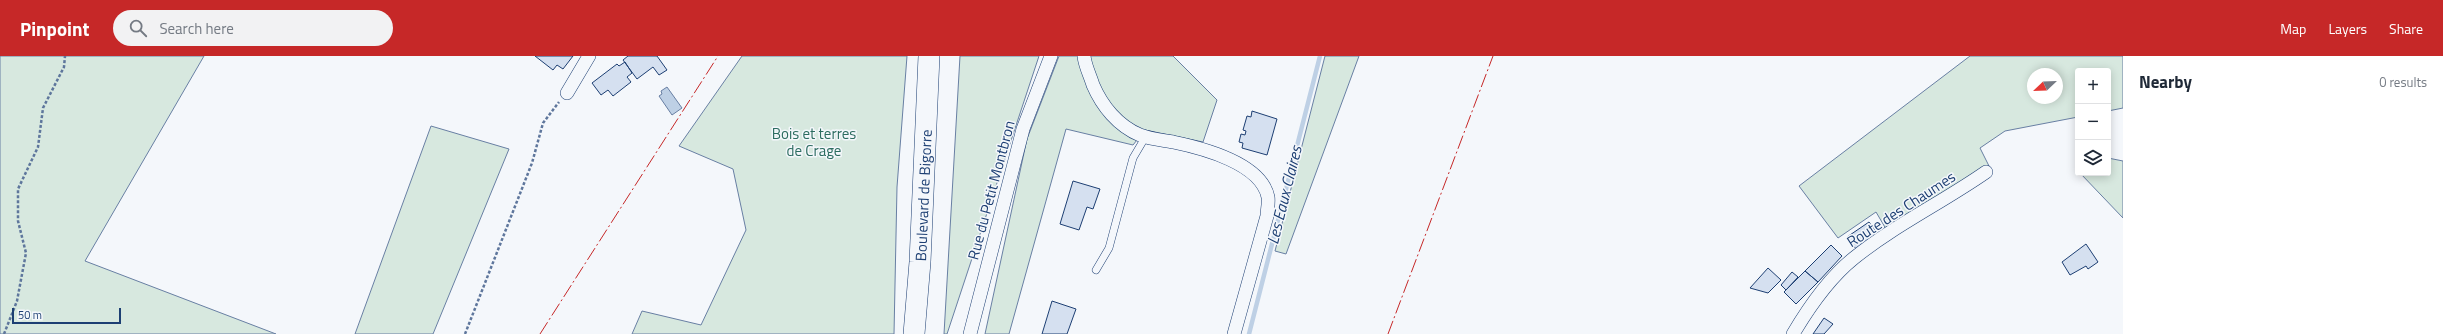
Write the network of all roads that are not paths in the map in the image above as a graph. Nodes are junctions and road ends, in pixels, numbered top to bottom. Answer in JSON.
{"nodes":[{"id":1,"x":589,"y":56,"type":"edge"},
{"id":2,"x":929,"y":56,"type":"edge"},
{"id":3,"x":940,"y":56,"type":"edge"},
{"id":4,"x":1051,"y":56,"type":"edge"},
{"id":5,"x":1084,"y":56,"type":"edge"},
{"id":6,"x":567,"y":93,"type":"road end"},
{"id":7,"x":1146,"y":136,"type":"junction"},
{"id":8,"x":1986,"y":172,"type":"dead end"},
{"id":9,"x":1096,"y":270,"type":"dead end"},
{"id":10,"x":914,"y":334,"type":"edge"},
{"id":11,"x":928,"y":334,"type":"edge"},
{"id":12,"x":970,"y":334,"type":"edge"},
{"id":13,"x":1234,"y":334,"type":"edge"},
{"id":14,"x":1793,"y":334,"type":"edge"}],
"edges":[{"from":1,"to":6,"type":"street"},
{"from":2,"to":10,"type":"main road","name":"Boulevard de Bigorre"},
{"from":3,"to":11,"type":"main road","name":"Boulevard de Bigorre"},
{"from":4,"to":12,"type":"street","name":"Rue du Petit Montbron"},
{"from":5,"to":7,"type":"street"},
{"from":7,"to":9,"type":"lane"},
{"from":7,"to":13,"type":"street"},
{"from":8,"to":14,"type":"street","name":"Route des Chaumes"}]}
